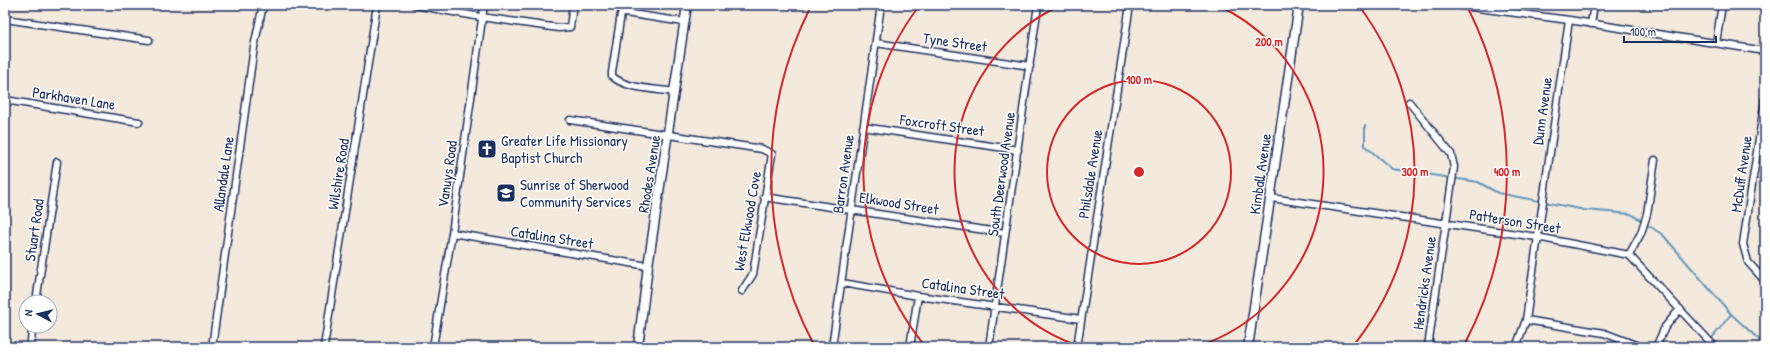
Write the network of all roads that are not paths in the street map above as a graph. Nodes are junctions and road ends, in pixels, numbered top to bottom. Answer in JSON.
{"nodes":[{"id":1,"x":263,"y":5,"type":"edge"},
{"id":2,"x":377,"y":5,"type":"edge"},
{"id":3,"x":415,"y":5,"type":"edge"},
{"id":4,"x":484,"y":5,"type":"edge"},
{"id":5,"x":573,"y":5,"type":"edge"},
{"id":6,"x":687,"y":5,"type":"edge"},
{"id":7,"x":881,"y":5,"type":"edge"},
{"id":8,"x":1038,"y":5,"type":"edge"},
{"id":9,"x":1130,"y":5,"type":"edge"},
{"id":10,"x":1299,"y":5,"type":"edge"},
{"id":11,"x":1455,"y":5,"type":"edge"},
{"id":12,"x":1594,"y":5,"type":"edge"},
{"id":13,"x":1722,"y":5,"type":"edge"},
{"id":14,"x":1470,"y":6,"type":"edge"},
{"id":15,"x":481,"y":17,"type":"junction"},
{"id":16,"x":5,"y":19,"type":"edge"},
{"id":17,"x":1569,"y":20,"type":"junction"},
{"id":18,"x":684,"y":22,"type":"junction"},
{"id":19,"x":1591,"y":24,"type":"junction"},
{"id":20,"x":149,"y":40,"type":"dead end"},
{"id":21,"x":876,"y":43,"type":"junction"},
{"id":22,"x":1716,"y":44,"type":"junction"},
{"id":23,"x":1765,"y":51,"type":"edge"},
{"id":24,"x":1030,"y":66,"type":"junction"},
{"id":25,"x":675,"y":92,"type":"junction"},
{"id":26,"x":1765,"y":99,"type":"edge"},
{"id":27,"x":5,"y":100,"type":"edge"},
{"id":28,"x":1409,"y":102,"type":"dead end"},
{"id":29,"x":570,"y":120,"type":"dead end"},
{"id":30,"x":139,"y":122,"type":"dead end"},
{"id":31,"x":863,"y":127,"type":"junction"},
{"id":32,"x":669,"y":135,"type":"junction"},
{"id":33,"x":1018,"y":150,"type":"junction"},
{"id":34,"x":1655,"y":160,"type":"dead end"},
{"id":35,"x":57,"y":162,"type":"dead end"},
{"id":36,"x":764,"y":197,"type":"junction"},
{"id":37,"x":1271,"y":198,"type":"junction"},
{"id":38,"x":851,"y":209,"type":"junction"},
{"id":39,"x":1446,"y":224,"type":"junction"},
{"id":40,"x":452,"y":233,"type":"junction"},
{"id":41,"x":1005,"y":233,"type":"junction"},
{"id":42,"x":1537,"y":237,"type":"junction"},
{"id":43,"x":1629,"y":255,"type":"junction"},
{"id":44,"x":648,"y":266,"type":"junction"},
{"id":45,"x":1765,"y":281,"type":"edge"},
{"id":46,"x":842,"y":283,"type":"junction"},
{"id":47,"x":742,"y":291,"type":"dead end"},
{"id":48,"x":37,"y":294,"type":"edge"},
{"id":49,"x":918,"y":296,"type":"junction"},
{"id":50,"x":996,"y":306,"type":"junction"},
{"id":51,"x":1680,"y":309,"type":"junction"},
{"id":52,"x":1081,"y":319,"type":"junction"},
{"id":53,"x":1526,"y":320,"type":"junction"},
{"id":54,"x":32,"y":334,"type":"edge"},
{"id":55,"x":30,"y":347,"type":"edge"},
{"id":56,"x":212,"y":347,"type":"edge"},
{"id":57,"x":324,"y":347,"type":"edge"},
{"id":58,"x":433,"y":347,"type":"edge"},
{"id":59,"x":638,"y":347,"type":"edge"},
{"id":60,"x":832,"y":347,"type":"edge"},
{"id":61,"x":910,"y":347,"type":"edge"},
{"id":62,"x":989,"y":347,"type":"edge"},
{"id":63,"x":1076,"y":347,"type":"edge"},
{"id":64,"x":1248,"y":347,"type":"edge"},
{"id":65,"x":1428,"y":347,"type":"edge"},
{"id":66,"x":1516,"y":347,"type":"edge"},
{"id":67,"x":1641,"y":347,"type":"edge"},
{"id":68,"x":1656,"y":347,"type":"edge"},
{"id":69,"x":1715,"y":347,"type":"edge"}],
"edges":[{"from":1,"to":56,"type":"street","name":"Allandale Lane"},
{"from":2,"to":57,"type":"street","name":"Wilshire Road"},
{"from":3,"to":15,"type":"street"},
{"from":4,"to":15,"type":"street","name":"Vanuys Road"},
{"from":5,"to":15,"type":"street"},
{"from":6,"to":18,"type":"main road","name":"Rhodes Avenue"},
{"from":7,"to":21,"type":"street","name":"Barron Avenue"},
{"from":8,"to":24,"type":"street","name":"South Deerwood Avenue"},
{"from":9,"to":52,"type":"street","name":"Philsdale Avenue"},
{"from":10,"to":37,"type":"main road","name":"Kimball Avenue"},
{"from":11,"to":14,"type":"street"},
{"from":12,"to":19,"type":"street"},
{"from":13,"to":22,"type":"street"},
{"from":14,"to":17,"type":"street"},
{"from":15,"to":40,"type":"street","name":"Vanuys Road"},
{"from":16,"to":20,"type":"street"},
{"from":17,"to":19,"type":"street"},
{"from":17,"to":42,"type":"street","name":"Dunn Avenue"},
{"from":18,"to":25,"type":"main road","name":"Rhodes Avenue"},
{"from":18,"to":25,"type":"street"},
{"from":19,"to":22,"type":"street"},
{"from":21,"to":24,"type":"street","name":"Tyne Street"},
{"from":21,"to":31,"type":"street","name":"Barron Avenue"},
{"from":22,"to":23,"type":"street"},
{"from":24,"to":33,"type":"street","name":"South Deerwood Avenue"},
{"from":25,"to":32,"type":"main road","name":"Rhodes Avenue"},
{"from":26,"to":45,"type":"street","name":"McDuff Avenue"},
{"from":27,"to":30,"type":"street","name":"Parkhaven Lane"},
{"from":28,"to":39,"type":"street","name":"Hendricks Avenue"},
{"from":29,"to":32,"type":"street"},
{"from":31,"to":33,"type":"street","name":"Foxcroft Street"},
{"from":31,"to":38,"type":"street","name":"Barron Avenue"},
{"from":32,"to":36,"type":"street","name":"West Elkwood Cove"},
{"from":32,"to":44,"type":"main road","name":"Rhodes Avenue"},
{"from":33,"to":41,"type":"street","name":"South Deerwood Avenue"},
{"from":34,"to":43,"type":"street"},
{"from":35,"to":48,"type":"street","name":"Stuart Road"},
{"from":36,"to":38,"type":"street","name":"Elkwood Street"},
{"from":36,"to":47,"type":"street","name":"West Elkwood Cove"},
{"from":37,"to":39,"type":"street","name":"Patterson Street"},
{"from":37,"to":64,"type":"main road","name":"Kimball Avenue"},
{"from":38,"to":41,"type":"street","name":"Elkwood Street"},
{"from":38,"to":46,"type":"street","name":"Barron Avenue"},
{"from":39,"to":42,"type":"street","name":"Patterson Street"},
{"from":39,"to":65,"type":"street","name":"Hendricks Avenue"},
{"from":40,"to":44,"type":"street","name":"Catalina Street"},
{"from":40,"to":58,"type":"street","name":"Vanuys Road"},
{"from":41,"to":50,"type":"street","name":"South Deerwood Avenue"},
{"from":42,"to":43,"type":"street","name":"Patterson Street"},
{"from":42,"to":53,"type":"street","name":"Dunn Avenue"},
{"from":43,"to":51,"type":"street"},
{"from":44,"to":59,"type":"main road","name":"Rhodes Avenue"},
{"from":46,"to":49,"type":"street","name":"Catalina Street"},
{"from":46,"to":60,"type":"street","name":"Barron Avenue"},
{"from":49,"to":50,"type":"street","name":"Catalina Street"},
{"from":49,"to":61,"type":"street"},
{"from":50,"to":52,"type":"street","name":"Catalina Street"},
{"from":50,"to":62,"type":"street","name":"South Deerwood Avenue"},
{"from":51,"to":68,"type":"street"},
{"from":51,"to":69,"type":"street"},
{"from":52,"to":63,"type":"street","name":"Philsdale Avenue"},
{"from":53,"to":66,"type":"street","name":"Dunn Avenue"},
{"from":53,"to":67,"type":"street"},
{"from":54,"to":55,"type":"street"}]}
